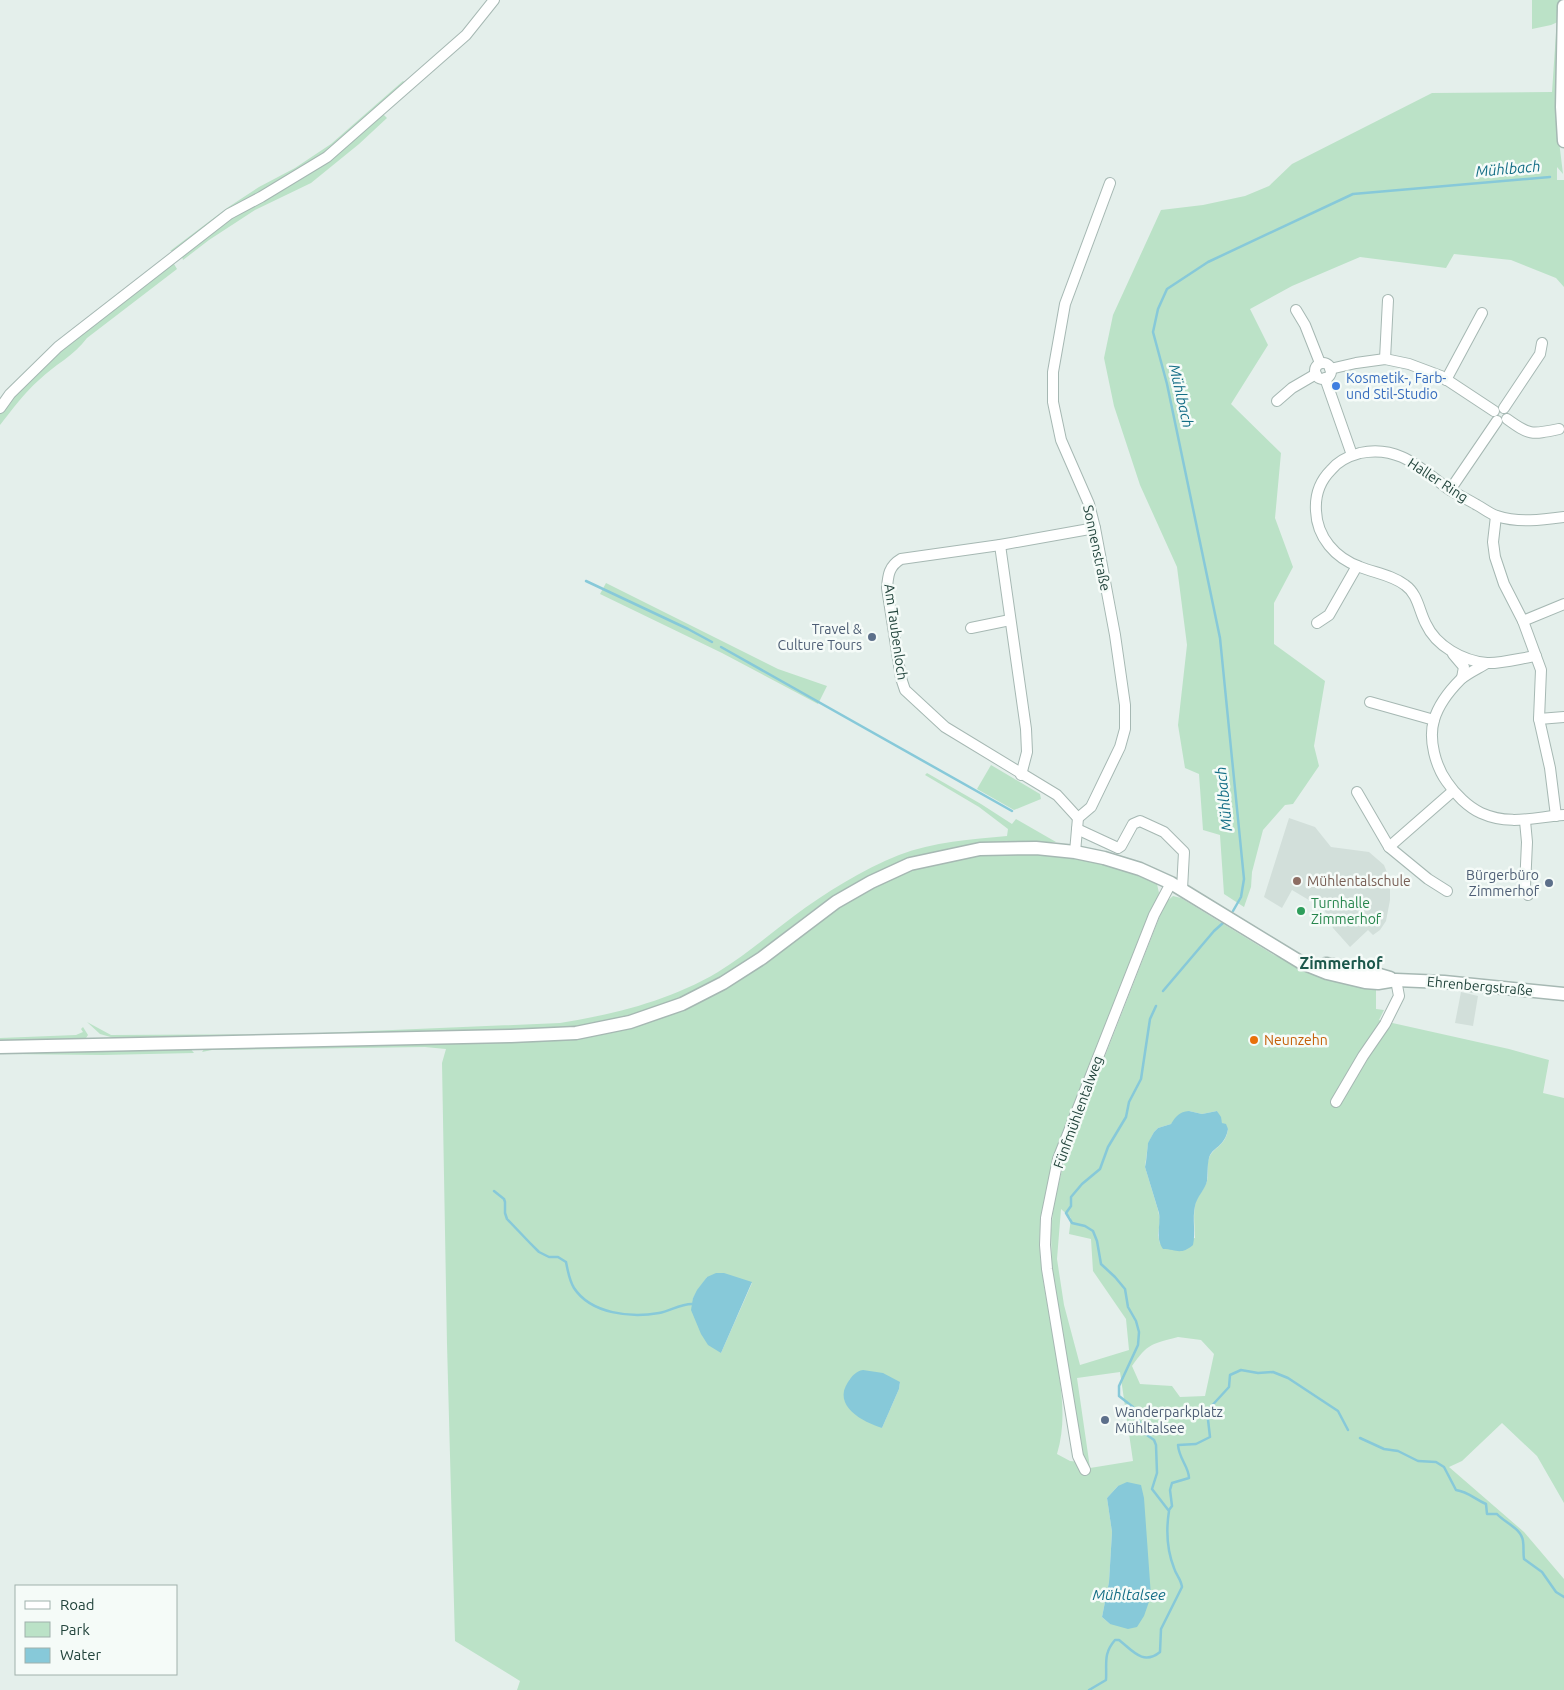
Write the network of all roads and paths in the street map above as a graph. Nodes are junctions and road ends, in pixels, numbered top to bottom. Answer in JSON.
{"nodes":[{"id":1,"x":494,"y":0,"type":"edge"},
{"id":2,"x":1564,"y":6,"type":"edge"},
{"id":3,"x":1564,"y":141,"type":"edge"},
{"id":4,"x":1110,"y":183,"type":"dead end"},
{"id":5,"x":1388,"y":300,"type":"dead end"},
{"id":6,"x":1296,"y":310,"type":"dead end"},
{"id":7,"x":1482,"y":313,"type":"dead end"},
{"id":8,"x":1542,"y":343,"type":"dead end"},
{"id":9,"x":1385,"y":359,"type":"junction"},
{"id":10,"x":1324,"y":374,"type":"junction"},
{"id":11,"x":1446,"y":380,"type":"junction"},
{"id":12,"x":1277,"y":401,"type":"dead end"},
{"id":13,"x":0,"y":408,"type":"edge"},
{"id":14,"x":1501,"y":415,"type":"junction"},
{"id":15,"x":1559,"y":429,"type":"dead end"},
{"id":16,"x":1352,"y":455,"type":"junction"},
{"id":17,"x":1450,"y":490,"type":"junction"},
{"id":18,"x":1496,"y":516,"type":"junction"},
{"id":19,"x":1564,"y":517,"type":"edge"},
{"id":20,"x":1095,"y":528,"type":"junction"},
{"id":21,"x":1000,"y":545,"type":"junction"},
{"id":22,"x":1357,"y":566,"type":"junction"},
{"id":23,"x":1564,"y":604,"type":"edge"},
{"id":24,"x":1010,"y":620,"type":"junction"},
{"id":25,"x":1523,"y":621,"type":"junction"},
{"id":26,"x":1317,"y":623,"type":"dead end"},
{"id":27,"x":971,"y":628,"type":"dead end"},
{"id":28,"x":1454,"y":654,"type":"junction"},
{"id":29,"x":1536,"y":656,"type":"junction"},
{"id":30,"x":1487,"y":663,"type":"junction"},
{"id":31,"x":1462,"y":678,"type":"junction"},
{"id":32,"x":1370,"y":702,"type":"dead end"},
{"id":33,"x":1564,"y":716,"type":"edge"},
{"id":34,"x":1539,"y":719,"type":"junction"},
{"id":35,"x":1434,"y":720,"type":"junction"},
{"id":36,"x":1021,"y":775,"type":"junction"},
{"id":37,"x":1453,"y":791,"type":"junction"},
{"id":38,"x":1358,"y":792,"type":"dead end"},
{"id":39,"x":1560,"y":815,"type":"edge"},
{"id":40,"x":1078,"y":818,"type":"junction"},
{"id":41,"x":1525,"y":821,"type":"junction"},
{"id":42,"x":1077,"y":829,"type":"junction"},
{"id":43,"x":1389,"y":847,"type":"junction"},
{"id":44,"x":1075,"y":852,"type":"junction"},
{"id":45,"x":1176,"y":886,"type":"junction"},
{"id":46,"x":1447,"y":891,"type":"dead end"},
{"id":47,"x":1528,"y":895,"type":"dead end"},
{"id":48,"x":1396,"y":980,"type":"junction"},
{"id":49,"x":1564,"y":994,"type":"edge"},
{"id":50,"x":0,"y":1046,"type":"edge"},
{"id":51,"x":1336,"y":1102,"type":"dead end"},
{"id":52,"x":1085,"y":1470,"type":"dead end"}],
"edges":[{"from":1,"to":13,"type":"street"},
{"from":2,"to":3,"type":"street"},
{"from":4,"to":20,"type":"street","name":"Sonnenstraße"},
{"from":5,"to":9,"type":"street"},
{"from":6,"to":10,"type":"street"},
{"from":7,"to":11,"type":"street"},
{"from":8,"to":14,"type":"street"},
{"from":9,"to":10,"type":"street"},
{"from":9,"to":11,"type":"street"},
{"from":10,"to":12,"type":"street"},
{"from":10,"to":16,"type":"street"},
{"from":11,"to":14,"type":"street"},
{"from":14,"to":15,"type":"street"},
{"from":14,"to":17,"type":"street"},
{"from":16,"to":17,"type":"street","name":"Haller Ring"},
{"from":16,"to":22,"type":"street","name":"Haller Ring"},
{"from":17,"to":18,"type":"street","name":"Haller Ring"},
{"from":18,"to":19,"type":"street","name":"Haller Ring"},
{"from":18,"to":25,"type":"street"},
{"from":20,"to":21,"type":"street","name":"Am Taubenloch"},
{"from":20,"to":40,"type":"street","name":"Sonnenstraße"},
{"from":21,"to":24,"type":"street"},
{"from":21,"to":36,"type":"street","name":"Am Taubenloch"},
{"from":22,"to":26,"type":"street"},
{"from":22,"to":28,"type":"street","name":"Haller Ring"},
{"from":23,"to":25,"type":"street"},
{"from":24,"to":27,"type":"street"},
{"from":24,"to":36,"type":"street"},
{"from":25,"to":29,"type":"street"},
{"from":28,"to":30,"type":"street","name":"Haller Ring"},
{"from":28,"to":31,"type":"street","name":"Haller Ring"},
{"from":29,"to":30,"type":"street","name":"Haller Ring"},
{"from":29,"to":34,"type":"street"},
{"from":30,"to":31,"type":"street"},
{"from":31,"to":35,"type":"street"},
{"from":32,"to":35,"type":"street"},
{"from":33,"to":34,"type":"street"},
{"from":34,"to":39,"type":"street"},
{"from":35,"to":37,"type":"street"},
{"from":36,"to":40,"type":"street","name":"Am Taubenloch"},
{"from":37,"to":41,"type":"street"},
{"from":37,"to":43,"type":"street"},
{"from":38,"to":43,"type":"street"},
{"from":39,"to":41,"type":"street"},
{"from":40,"to":42,"type":"street"},
{"from":41,"to":47,"type":"street"},
{"from":42,"to":44,"type":"street"},
{"from":42,"to":45,"type":"street"},
{"from":43,"to":46,"type":"street"},
{"from":44,"to":45,"type":"street","name":"Ehrenbergstraße"},
{"from":44,"to":50,"type":"street","name":"Ehrenbergstraße"},
{"from":45,"to":48,"type":"street","name":"Ehrenbergstraße"},
{"from":45,"to":52,"type":"street","name":"Fünfmühlentalweg"},
{"from":48,"to":49,"type":"street","name":"Ehrenbergstraße"},
{"from":48,"to":51,"type":"street"}]}
